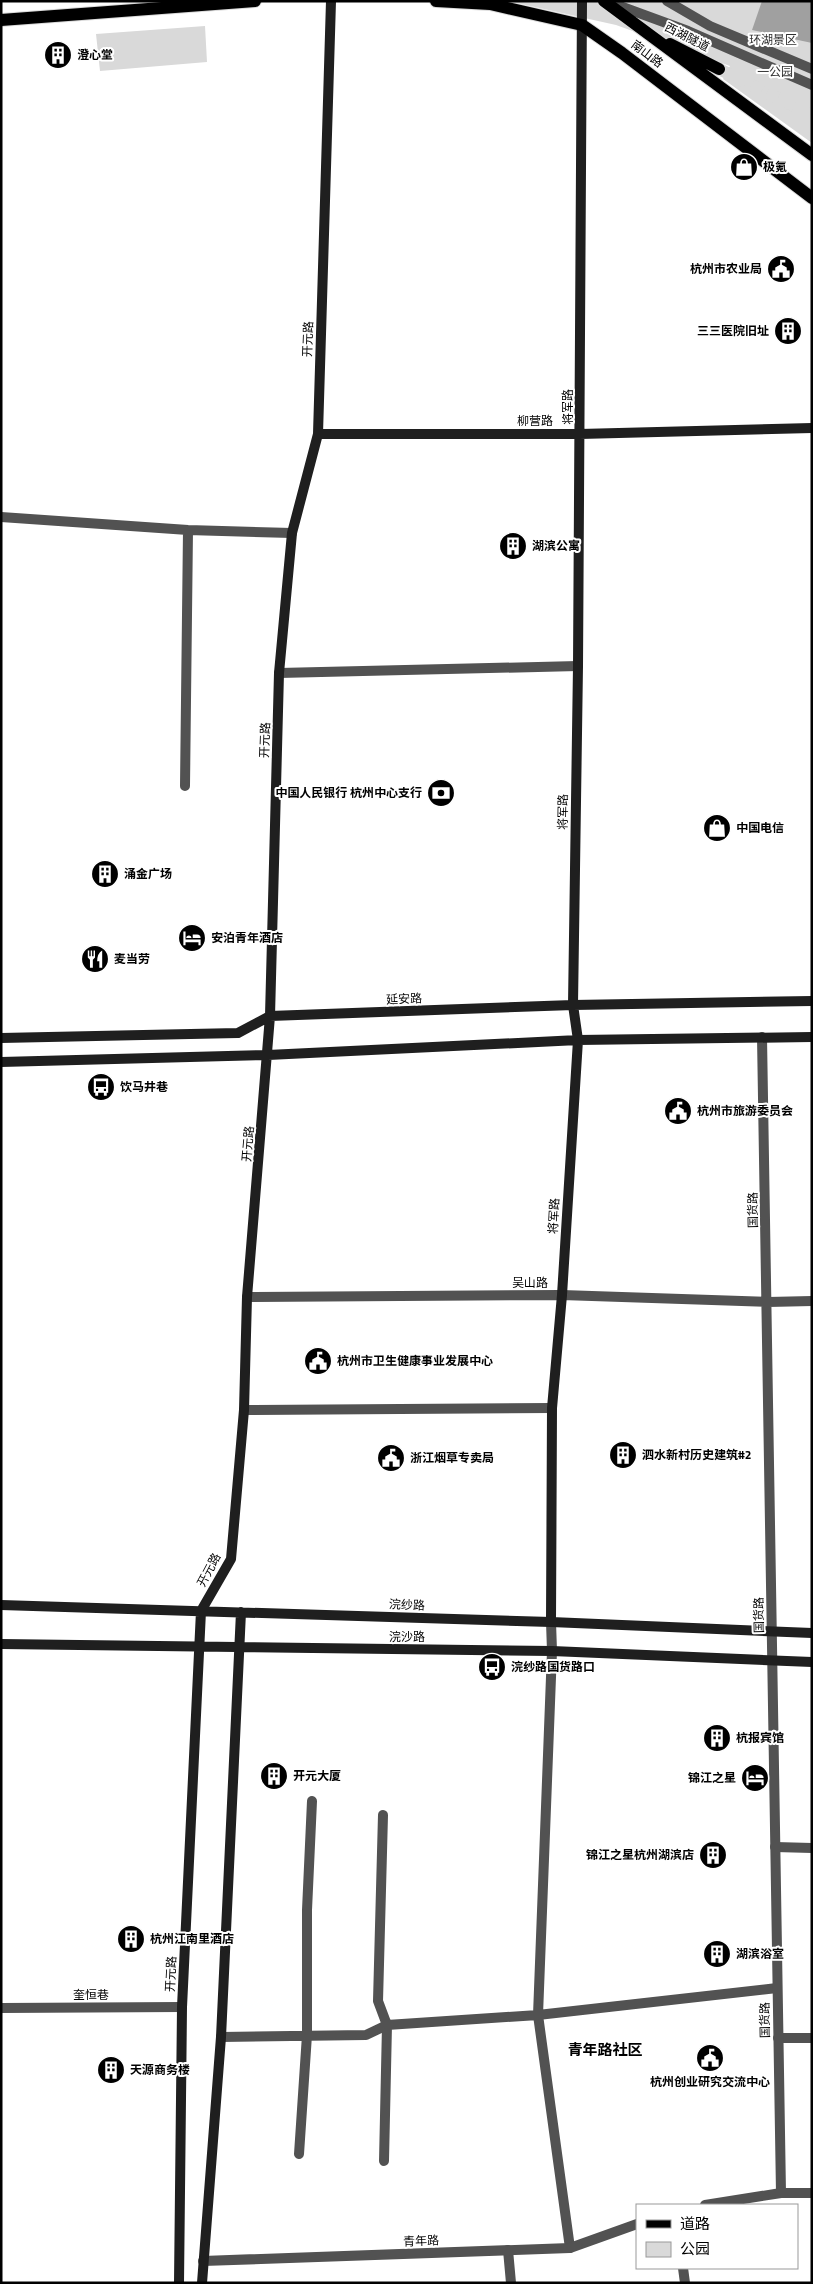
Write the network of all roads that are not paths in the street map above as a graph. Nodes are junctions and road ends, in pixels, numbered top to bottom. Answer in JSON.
{"nodes":[{"id":1,"x":255,"y":1,"type":"edge"},
{"id":2,"x":331,"y":1,"type":"edge"},
{"id":3,"x":436,"y":1,"type":"edge"},
{"id":4,"x":582,"y":1,"type":"edge"},
{"id":5,"x":604,"y":1,"type":"edge"},
{"id":6,"x":608,"y":1,"type":"edge"},
{"id":7,"x":667,"y":1,"type":"edge"},
{"id":8,"x":1,"y":20,"type":"edge"},
{"id":9,"x":582,"y":25,"type":"junction"},
{"id":10,"x":642,"y":30,"type":"junction"},
{"id":11,"x":719,"y":69,"type":"tunnel mouth"},
{"id":12,"x":812,"y":69,"type":"edge"},
{"id":13,"x":812,"y":85,"type":"edge"},
{"id":14,"x":812,"y":155,"type":"edge"},
{"id":15,"x":812,"y":198,"type":"edge"},
{"id":16,"x":812,"y":428,"type":"edge"},
{"id":17,"x":318,"y":434,"type":"junction"},
{"id":18,"x":580,"y":434,"type":"junction"},
{"id":19,"x":1,"y":517,"type":"edge"},
{"id":20,"x":188,"y":530,"type":"junction"},
{"id":21,"x":292,"y":533,"type":"junction"},
{"id":22,"x":578,"y":666,"type":"junction"},
{"id":23,"x":279,"y":672,"type":"junction"},
{"id":24,"x":185,"y":786,"type":"dead end"},
{"id":25,"x":812,"y":1000,"type":"edge"},
{"id":26,"x":573,"y":1005,"type":"junction"},
{"id":27,"x":270,"y":1016,"type":"junction"},
{"id":28,"x":762,"y":1037,"type":"junction"},
{"id":29,"x":812,"y":1037,"type":"edge"},
{"id":30,"x":1,"y":1038,"type":"edge"},
{"id":31,"x":578,"y":1040,"type":"junction"},
{"id":32,"x":268,"y":1055,"type":"junction"},
{"id":33,"x":1,"y":1062,"type":"edge"},
{"id":34,"x":562,"y":1295,"type":"junction"},
{"id":35,"x":247,"y":1297,"type":"junction"},
{"id":36,"x":812,"y":1301,"type":"edge"},
{"id":37,"x":768,"y":1302,"type":"junction"},
{"id":38,"x":552,"y":1408,"type":"junction"},
{"id":39,"x":244,"y":1410,"type":"junction"},
{"id":40,"x":1,"y":1606,"type":"edge"},
{"id":41,"x":201,"y":1611,"type":"junction"},
{"id":42,"x":241,"y":1612,"type":"junction"},
{"id":43,"x":551,"y":1622,"type":"junction"},
{"id":44,"x":772,"y":1632,"type":"junction"},
{"id":45,"x":812,"y":1633,"type":"edge"},
{"id":46,"x":1,"y":1644,"type":"edge"},
{"id":47,"x":240,"y":1647,"type":"junction"},
{"id":48,"x":199,"y":1648,"type":"junction"},
{"id":49,"x":552,"y":1651,"type":"junction"},
{"id":50,"x":772,"y":1661,"type":"junction"},
{"id":51,"x":812,"y":1662,"type":"edge"},
{"id":52,"x":312,"y":1801,"type":"dead end"},
{"id":53,"x":383,"y":1815,"type":"dead end"},
{"id":54,"x":775,"y":1847,"type":"junction"},
{"id":55,"x":812,"y":1848,"type":"edge"},
{"id":56,"x":777,"y":1988,"type":"junction"},
{"id":57,"x":182,"y":2007,"type":"junction"},
{"id":58,"x":1,"y":2008,"type":"edge"},
{"id":59,"x":538,"y":2015,"type":"junction"},
{"id":60,"x":386,"y":2026,"type":"junction"},
{"id":61,"x":307,"y":2035,"type":"junction"},
{"id":62,"x":221,"y":2037,"type":"junction"},
{"id":63,"x":778,"y":2038,"type":"junction"},
{"id":64,"x":812,"y":2038,"type":"edge"},
{"id":65,"x":299,"y":2154,"type":"dead end"},
{"id":66,"x":384,"y":2161,"type":"dead end"},
{"id":67,"x":781,"y":2193,"type":"junction"},
{"id":68,"x":812,"y":2194,"type":"edge"},
{"id":69,"x":711,"y":2204,"type":"edge"},
{"id":70,"x":636,"y":2224,"type":"edge"},
{"id":71,"x":570,"y":2248,"type":"junction"},
{"id":72,"x":508,"y":2250,"type":"junction"},
{"id":73,"x":203,"y":2261,"type":"junction"},
{"id":74,"x":683,"y":2269,"type":"edge"},
{"id":75,"x":179,"y":2283,"type":"edge"},
{"id":76,"x":202,"y":2283,"type":"edge"},
{"id":77,"x":511,"y":2283,"type":"edge"},
{"id":78,"x":685,"y":2283,"type":"edge"}],
"edges":[{"from":1,"to":8,"type":"main road"},
{"from":2,"to":17,"type":"street","name":"开元路"},
{"from":3,"to":9,"type":"main road","name":"南山路"},
{"from":4,"to":9,"type":"street","name":"将军路"},
{"from":5,"to":10,"type":"main road","name":"南山路"},
{"from":6,"to":13,"type":"street"},
{"from":7,"to":12,"type":"street"},
{"from":9,"to":15,"type":"main road","name":"南山路"},
{"from":9,"to":18,"type":"street","name":"将军路"},
{"from":10,"to":11,"type":"main road","name":"西湖隧道"},
{"from":10,"to":14,"type":"main road","name":"南山路"},
{"from":16,"to":18,"type":"street","name":"柳营路"},
{"from":17,"to":18,"type":"street","name":"柳营路"},
{"from":17,"to":21,"type":"street","name":"开元路"},
{"from":18,"to":22,"type":"street","name":"将军路"},
{"from":19,"to":20,"type":"street"},
{"from":20,"to":21,"type":"street"},
{"from":20,"to":24,"type":"street"},
{"from":21,"to":23,"type":"street","name":"开元路"},
{"from":22,"to":23,"type":"street"},
{"from":22,"to":26,"type":"street","name":"将军路"},
{"from":23,"to":27,"type":"street","name":"开元路"},
{"from":25,"to":26,"type":"street","name":"延安路"},
{"from":26,"to":27,"type":"street","name":"延安路"},
{"from":26,"to":31,"type":"street","name":"将军路"},
{"from":27,"to":30,"type":"street","name":"延安路"},
{"from":27,"to":32,"type":"street","name":"开元路"},
{"from":28,"to":29,"type":"street"},
{"from":28,"to":31,"type":"street"},
{"from":28,"to":37,"type":"street","name":"国货路"},
{"from":31,"to":32,"type":"street"},
{"from":31,"to":34,"type":"street","name":"将军路"},
{"from":32,"to":33,"type":"street"},
{"from":32,"to":35,"type":"street","name":"开元路"},
{"from":34,"to":35,"type":"street","name":"吴山路"},
{"from":34,"to":37,"type":"street","name":"吴山路"},
{"from":34,"to":38,"type":"street","name":"将军路"},
{"from":35,"to":39,"type":"street","name":"开元路"},
{"from":36,"to":37,"type":"street","name":"吴山路"},
{"from":37,"to":44,"type":"street","name":"国货路"},
{"from":38,"to":39,"type":"street"},
{"from":38,"to":43,"type":"street","name":"将军路"},
{"from":39,"to":41,"type":"street","name":"开元路"},
{"from":40,"to":41,"type":"street","name":"浣纱路"},
{"from":41,"to":42,"type":"street","name":"浣纱路"},
{"from":41,"to":48,"type":"street","name":"开元路"},
{"from":42,"to":43,"type":"street","name":"浣纱路"},
{"from":42,"to":47,"type":"street"},
{"from":43,"to":44,"type":"street","name":"浣纱路"},
{"from":43,"to":49,"type":"street"},
{"from":44,"to":45,"type":"street","name":"浣纱路"},
{"from":44,"to":50,"type":"street","name":"国货路"},
{"from":46,"to":48,"type":"street","name":"浣沙路"},
{"from":47,"to":48,"type":"street","name":"浣沙路"},
{"from":47,"to":49,"type":"street","name":"浣沙路"},
{"from":47,"to":62,"type":"street"},
{"from":48,"to":57,"type":"street","name":"开元路"},
{"from":49,"to":50,"type":"street","name":"浣沙路"},
{"from":49,"to":59,"type":"street"},
{"from":50,"to":51,"type":"street","name":"浣沙路"},
{"from":50,"to":54,"type":"street","name":"国货路"},
{"from":52,"to":61,"type":"street"},
{"from":53,"to":60,"type":"street"},
{"from":54,"to":55,"type":"street"},
{"from":54,"to":56,"type":"street","name":"国货路"},
{"from":56,"to":59,"type":"street"},
{"from":56,"to":63,"type":"street","name":"国货路"},
{"from":57,"to":58,"type":"street","name":"奎恒巷"},
{"from":57,"to":75,"type":"street","name":"开元路"},
{"from":59,"to":60,"type":"street"},
{"from":59,"to":71,"type":"street"},
{"from":60,"to":61,"type":"street"},
{"from":60,"to":66,"type":"street"},
{"from":61,"to":62,"type":"street"},
{"from":61,"to":65,"type":"street"},
{"from":62,"to":73,"type":"street"},
{"from":63,"to":64,"type":"street"},
{"from":63,"to":67,"type":"street","name":"国货路"},
{"from":67,"to":68,"type":"street"},
{"from":67,"to":69,"type":"street"},
{"from":70,"to":71,"type":"street","name":"青年路"},
{"from":71,"to":72,"type":"street","name":"青年路"},
{"from":72,"to":73,"type":"street","name":"青年路"},
{"from":72,"to":77,"type":"street"},
{"from":73,"to":76,"type":"street"},
{"from":74,"to":78,"type":"street"}]}
